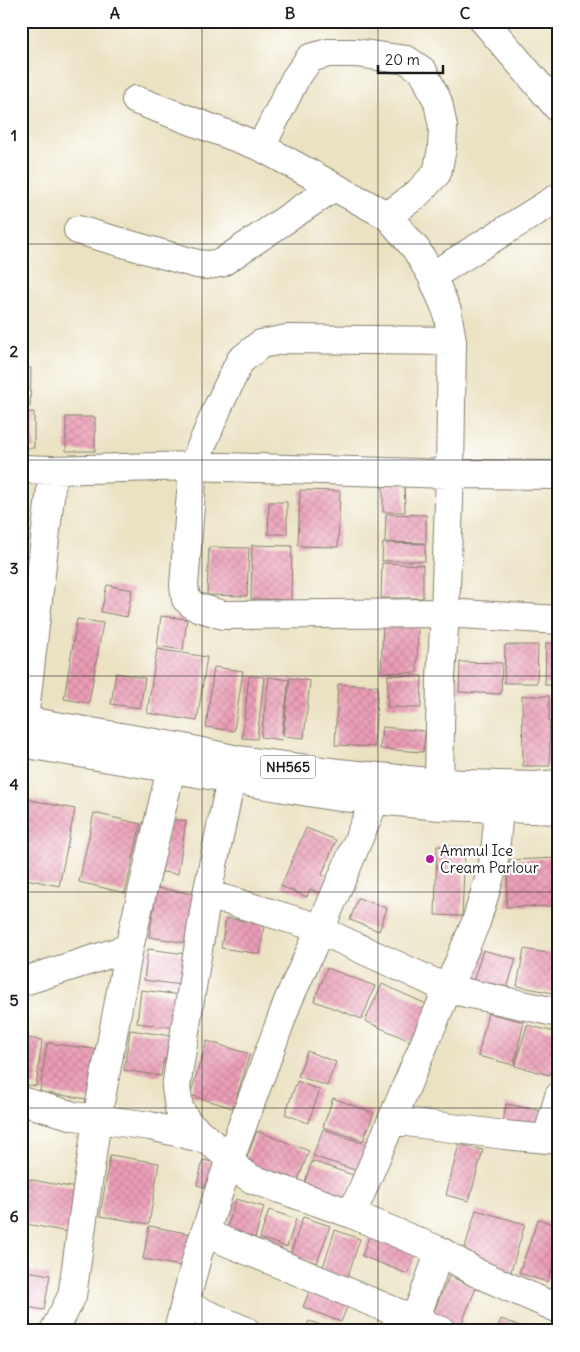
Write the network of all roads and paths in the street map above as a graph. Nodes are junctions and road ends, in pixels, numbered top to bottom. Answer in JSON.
{"nodes":[{"id":1,"x":484,"y":21,"type":"edge"},
{"id":2,"x":136,"y":100,"type":"dead end"},
{"id":3,"x":559,"y":109,"type":"edge"},
{"id":4,"x":261,"y":147,"type":"junction"},
{"id":5,"x":334,"y":187,"type":"junction"},
{"id":6,"x":559,"y":198,"type":"edge"},
{"id":7,"x":388,"y":216,"type":"junction"},
{"id":8,"x":78,"y":230,"type":"dead end"},
{"id":9,"x":432,"y":276,"type":"junction"},
{"id":10,"x":452,"y":341,"type":"junction"},
{"id":11,"x":193,"y":466,"type":"junction"},
{"id":12,"x":21,"y":469,"type":"edge"},
{"id":13,"x":52,"y":470,"type":"junction"},
{"id":14,"x":450,"y":474,"type":"junction"},
{"id":15,"x":558,"y":474,"type":"edge"},
{"id":16,"x":445,"y":613,"type":"junction"},
{"id":17,"x":559,"y":620,"type":"edge"},
{"id":18,"x":22,"y":728,"type":"edge"},
{"id":19,"x":171,"y":769,"type":"junction"},
{"id":20,"x":231,"y":779,"type":"junction"},
{"id":21,"x":439,"y":783,"type":"junction"},
{"id":22,"x":559,"y":784,"type":"edge"},
{"id":23,"x":375,"y":800,"type":"junction"},
{"id":24,"x":498,"y":808,"type":"junction"},
{"id":25,"x":559,"y":810,"type":"edge"},
{"id":26,"x":207,"y":894,"type":"junction"},
{"id":27,"x":320,"y":930,"type":"junction"},
{"id":28,"x":129,"y":948,"type":"junction"},
{"id":29,"x":21,"y":982,"type":"edge"},
{"id":30,"x":448,"y":988,"type":"junction"},
{"id":31,"x":559,"y":1013,"type":"edge"},
{"id":32,"x":559,"y":1096,"type":"edge"},
{"id":33,"x":21,"y":1101,"type":"edge"},
{"id":34,"x":97,"y":1119,"type":"junction"},
{"id":35,"x":392,"y":1120,"type":"junction"},
{"id":36,"x":207,"y":1139,"type":"junction"},
{"id":37,"x":553,"y":1139,"type":"edge"},
{"id":38,"x":230,"y":1159,"type":"junction"},
{"id":39,"x":352,"y":1214,"type":"junction"},
{"id":40,"x":205,"y":1233,"type":"junction"},
{"id":41,"x":440,"y":1251,"type":"junction"},
{"id":42,"x":185,"y":1305,"type":"junction"},
{"id":43,"x":559,"y":1309,"type":"edge"},
{"id":44,"x":413,"y":1325,"type":"edge"},
{"id":45,"x":54,"y":1331,"type":"edge"},
{"id":46,"x":178,"y":1331,"type":"edge"},
{"id":47,"x":246,"y":1331,"type":"edge"},
{"id":48,"x":442,"y":1331,"type":"edge"}],
"edges":[{"from":1,"to":3,"type":"main road"},
{"from":2,"to":4,"type":"main road"},
{"from":4,"to":5,"type":"main road"},
{"from":4,"to":7,"type":"main road"},
{"from":5,"to":7,"type":"main road"},
{"from":5,"to":8,"type":"main road"},
{"from":6,"to":9,"type":"main road"},
{"from":7,"to":9,"type":"main road"},
{"from":9,"to":10,"type":"main road"},
{"from":10,"to":11,"type":"main road"},
{"from":10,"to":14,"type":"main road"},
{"from":11,"to":13,"type":"main road"},
{"from":11,"to":14,"type":"main road"},
{"from":11,"to":16,"type":"main road"},
{"from":12,"to":13,"type":"main road"},
{"from":13,"to":18,"type":"main road"},
{"from":14,"to":15,"type":"main road"},
{"from":14,"to":16,"type":"main road"},
{"from":16,"to":17,"type":"main road"},
{"from":16,"to":21,"type":"main road"},
{"from":18,"to":19,"type":"main road","number":"NH565"},
{"from":18,"to":21,"type":"main road","number":"NH565"},
{"from":19,"to":20,"type":"main road","number":"NH565"},
{"from":19,"to":28,"type":"main road"},
{"from":20,"to":23,"type":"main road","number":"NH565"},
{"from":20,"to":26,"type":"main road"},
{"from":21,"to":22,"type":"main road","number":"NH565"},
{"from":23,"to":24,"type":"main road","number":"NH565"},
{"from":23,"to":27,"type":"main road"},
{"from":24,"to":25,"type":"main road","number":"NH565"},
{"from":24,"to":30,"type":"main road"},
{"from":26,"to":27,"type":"main road"},
{"from":26,"to":36,"type":"main road"},
{"from":27,"to":30,"type":"main road"},
{"from":27,"to":38,"type":"main road"},
{"from":28,"to":29,"type":"main road"},
{"from":28,"to":34,"type":"main road"},
{"from":30,"to":31,"type":"main road"},
{"from":30,"to":35,"type":"main road"},
{"from":32,"to":37,"type":"main road"},
{"from":33,"to":34,"type":"main road"},
{"from":34,"to":36,"type":"main road"},
{"from":34,"to":45,"type":"main road"},
{"from":35,"to":37,"type":"main road"},
{"from":35,"to":39,"type":"main road"},
{"from":36,"to":38,"type":"main road"},
{"from":38,"to":39,"type":"main road"},
{"from":38,"to":40,"type":"main road"},
{"from":39,"to":41,"type":"main road"},
{"from":40,"to":42,"type":"main road"},
{"from":40,"to":44,"type":"main road"},
{"from":41,"to":43,"type":"main road"},
{"from":41,"to":44,"type":"main road"},
{"from":42,"to":46,"type":"main road"},
{"from":42,"to":47,"type":"main road"},
{"from":44,"to":48,"type":"main road"}]}
